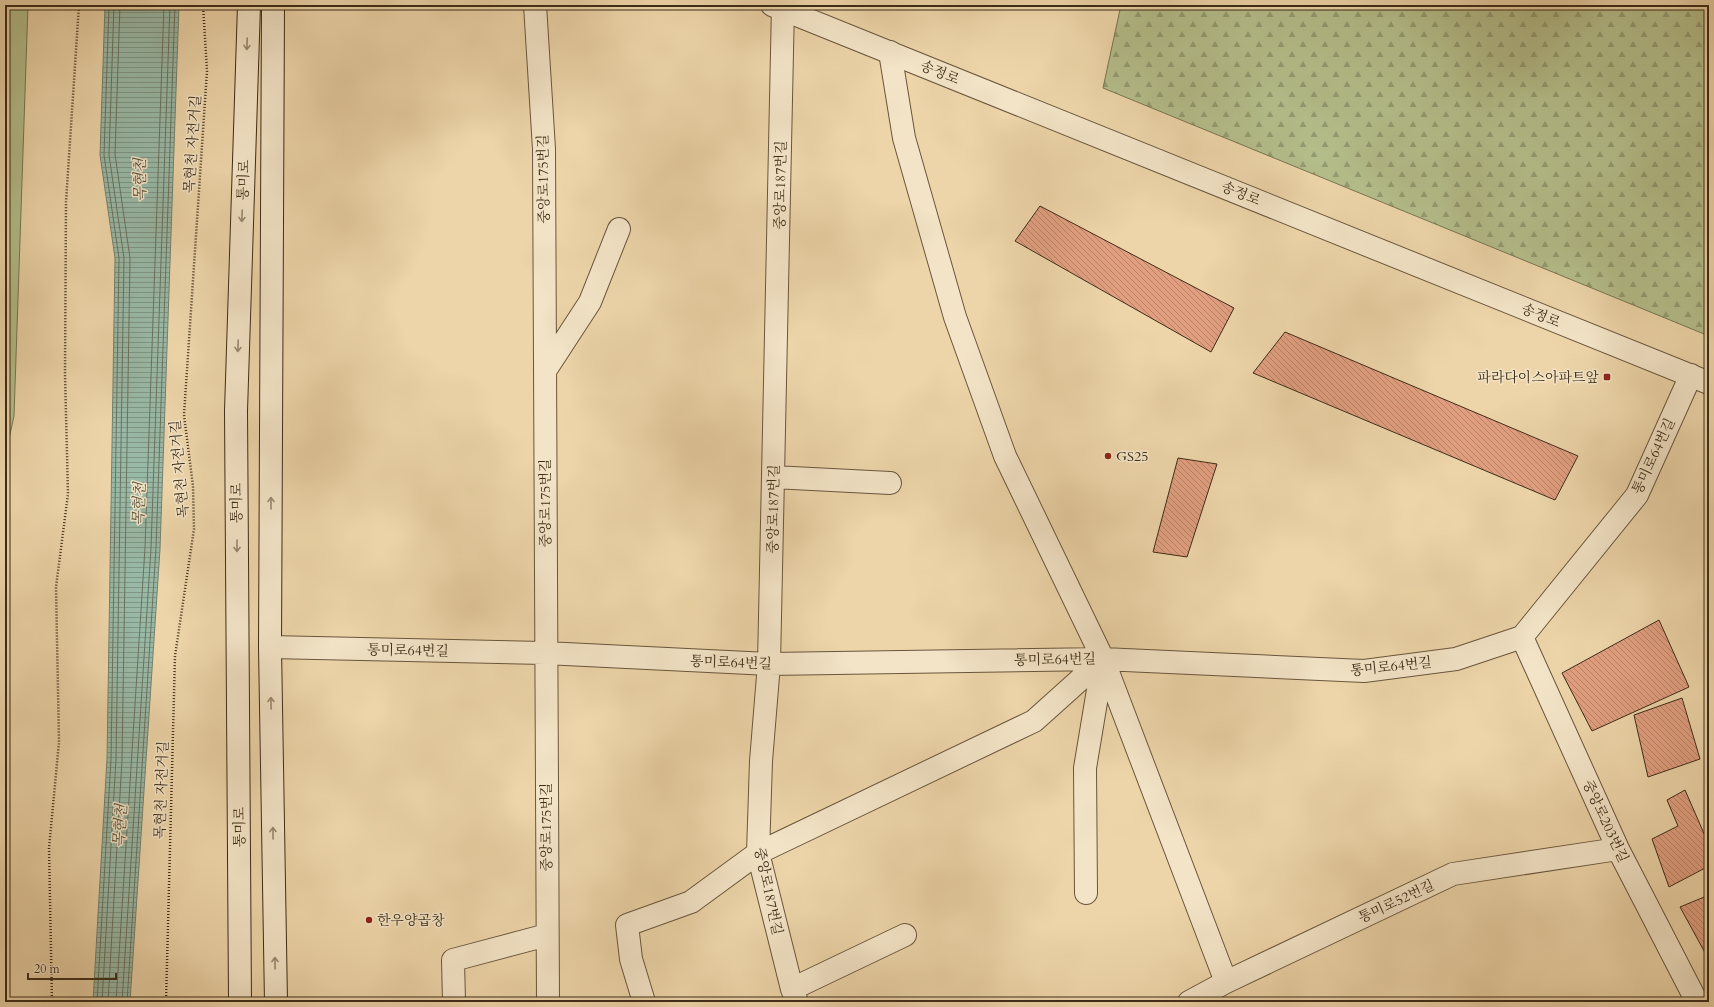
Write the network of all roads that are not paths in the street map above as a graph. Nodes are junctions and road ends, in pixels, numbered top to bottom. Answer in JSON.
{"nodes":[{"id":1,"x":249,"y":5,"type":"edge"},
{"id":2,"x":273,"y":5,"type":"edge"},
{"id":3,"x":535,"y":5,"type":"edge"},
{"id":4,"x":780,"y":7,"type":"edge"},
{"id":5,"x":890,"y":52,"type":"junction"},
{"id":6,"x":619,"y":229,"type":"dead end"},
{"id":7,"x":545,"y":371,"type":"junction"},
{"id":8,"x":1700,"y":379,"type":"edge"},
{"id":9,"x":773,"y":476,"type":"junction"},
{"id":10,"x":890,"y":483,"type":"dead end"},
{"id":11,"x":1522,"y":637,"type":"junction"},
{"id":12,"x":270,"y":647,"type":"junction"},
{"id":13,"x":545,"y":653,"type":"junction"},
{"id":14,"x":1103,"y":659,"type":"junction"},
{"id":15,"x":769,"y":664,"type":"junction"},
{"id":16,"x":1618,"y":848,"type":"junction"},
{"id":17,"x":758,"y":853,"type":"junction"},
{"id":18,"x":1086,"y":893,"type":"dead end"},
{"id":19,"x":547,"y":935,"type":"junction"},
{"id":20,"x":905,"y":935,"type":"dead end"},
{"id":21,"x":1226,"y":982,"type":"junction"},
{"id":22,"x":794,"y":996,"type":"edge"},
{"id":23,"x":240,"y":1002,"type":"edge"},
{"id":24,"x":276,"y":1002,"type":"edge"},
{"id":25,"x":454,"y":1002,"type":"edge"},
{"id":26,"x":548,"y":1002,"type":"edge"},
{"id":27,"x":644,"y":1002,"type":"edge"},
{"id":28,"x":1189,"y":1002,"type":"edge"},
{"id":29,"x":1697,"y":1002,"type":"edge"}],
"edges":[{"from":1,"to":23,"type":"street","name":"통미로","one_way":true},
{"from":12,"to":2,"type":"street","name":"통미로","one_way":true},
{"from":3,"to":7,"type":"street","name":"중앙로175번길"},
{"from":4,"to":5,"type":"street","name":"송정로"},
{"from":4,"to":9,"type":"street","name":"중앙로187번길"},
{"from":5,"to":8,"type":"street","name":"송정로"},
{"from":5,"to":14,"type":"street"},
{"from":6,"to":7,"type":"street"},
{"from":7,"to":13,"type":"street","name":"중앙로175번길"},
{"from":8,"to":11,"type":"street","name":"통미로64번길"},
{"from":9,"to":10,"type":"street"},
{"from":9,"to":15,"type":"street","name":"중앙로187번길"},
{"from":11,"to":14,"type":"street","name":"통미로64번길"},
{"from":11,"to":16,"type":"street","name":"중앙로203번길"},
{"from":12,"to":13,"type":"street","name":"통미로64번길"},
{"from":24,"to":12,"type":"street","name":"통미로","one_way":true},
{"from":13,"to":15,"type":"street","name":"통미로64번길"},
{"from":13,"to":19,"type":"street","name":"중앙로175번길"},
{"from":14,"to":15,"type":"street","name":"통미로64번길"},
{"from":14,"to":17,"type":"street"},
{"from":14,"to":18,"type":"street"},
{"from":14,"to":21,"type":"street"},
{"from":15,"to":17,"type":"street","name":"중앙로187번길"},
{"from":16,"to":21,"type":"street","name":"통미로52번길"},
{"from":16,"to":29,"type":"street","name":"중앙로203번길"},
{"from":17,"to":22,"type":"street","name":"중앙로187번길"},
{"from":17,"to":27,"type":"street"},
{"from":19,"to":25,"type":"street"},
{"from":19,"to":26,"type":"street","name":"중앙로175번길"},
{"from":20,"to":22,"type":"street"},
{"from":21,"to":28,"type":"street","name":"통미로52번길"}]}
